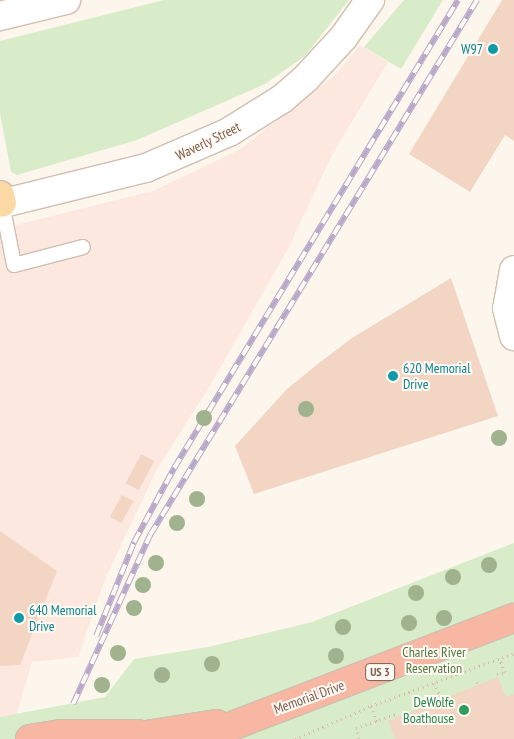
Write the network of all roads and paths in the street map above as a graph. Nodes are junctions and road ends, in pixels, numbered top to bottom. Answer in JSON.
{"nodes":[{"id":1,"x":66,"y":0,"type":"edge"},
{"id":2,"x":370,"y":0,"type":"edge"},
{"id":3,"x":0,"y":16,"type":"edge"},
{"id":4,"x":1,"y":201,"type":"edge"},
{"id":5,"x":83,"y":247,"type":"dead end"},
{"id":6,"x":514,"y":270,"type":"edge"},
{"id":7,"x":514,"y":336,"type":"edge"},
{"id":8,"x":514,"y":618,"type":"edge"},
{"id":9,"x":514,"y":653,"type":"edge"},
{"id":10,"x":499,"y":658,"type":"junction"},
{"id":11,"x":497,"y":674,"type":"dead end"},
{"id":12,"x":434,"y":683,"type":"junction"},
{"id":13,"x":440,"y":696,"type":"dead end"},
{"id":14,"x":371,"y":706,"type":"junction"},
{"id":15,"x":396,"y":714,"type":"dead end"},
{"id":16,"x":244,"y":720,"type":"junction"},
{"id":17,"x":377,"y":723,"type":"junction"},
{"id":18,"x":129,"y":737,"type":"edge"},
{"id":19,"x":359,"y":738,"type":"edge"},
{"id":20,"x":30,"y":739,"type":"edge"},
{"id":21,"x":198,"y":739,"type":"edge"},
{"id":22,"x":295,"y":739,"type":"edge"}],
"edges":[{"from":1,"to":3,"type":"main road"},
{"from":2,"to":4,"type":"main road","name":"Waverly Street"},
{"from":4,"to":5,"type":"lane"},
{"from":6,"to":7,"type":"main road"},
{"from":8,"to":16,"type":"highway","name":"Memorial Drive","number":"US 3"},
{"from":9,"to":10,"type":"path"},
{"from":10,"to":11,"type":"path"},
{"from":10,"to":12,"type":"path"},
{"from":12,"to":13,"type":"path"},
{"from":12,"to":14,"type":"path"},
{"from":14,"to":17,"type":"path"},
{"from":14,"to":22,"type":"path"},
{"from":15,"to":17,"type":"path"},
{"from":16,"to":18,"type":"highway","name":"Memorial Drive","number":"US 3"},
{"from":16,"to":21,"type":"highway","name":"Memorial Drive","number":"US 3"},
{"from":17,"to":19,"type":"path"},
{"from":18,"to":20,"type":"highway","name":"Memorial Drive"}]}
